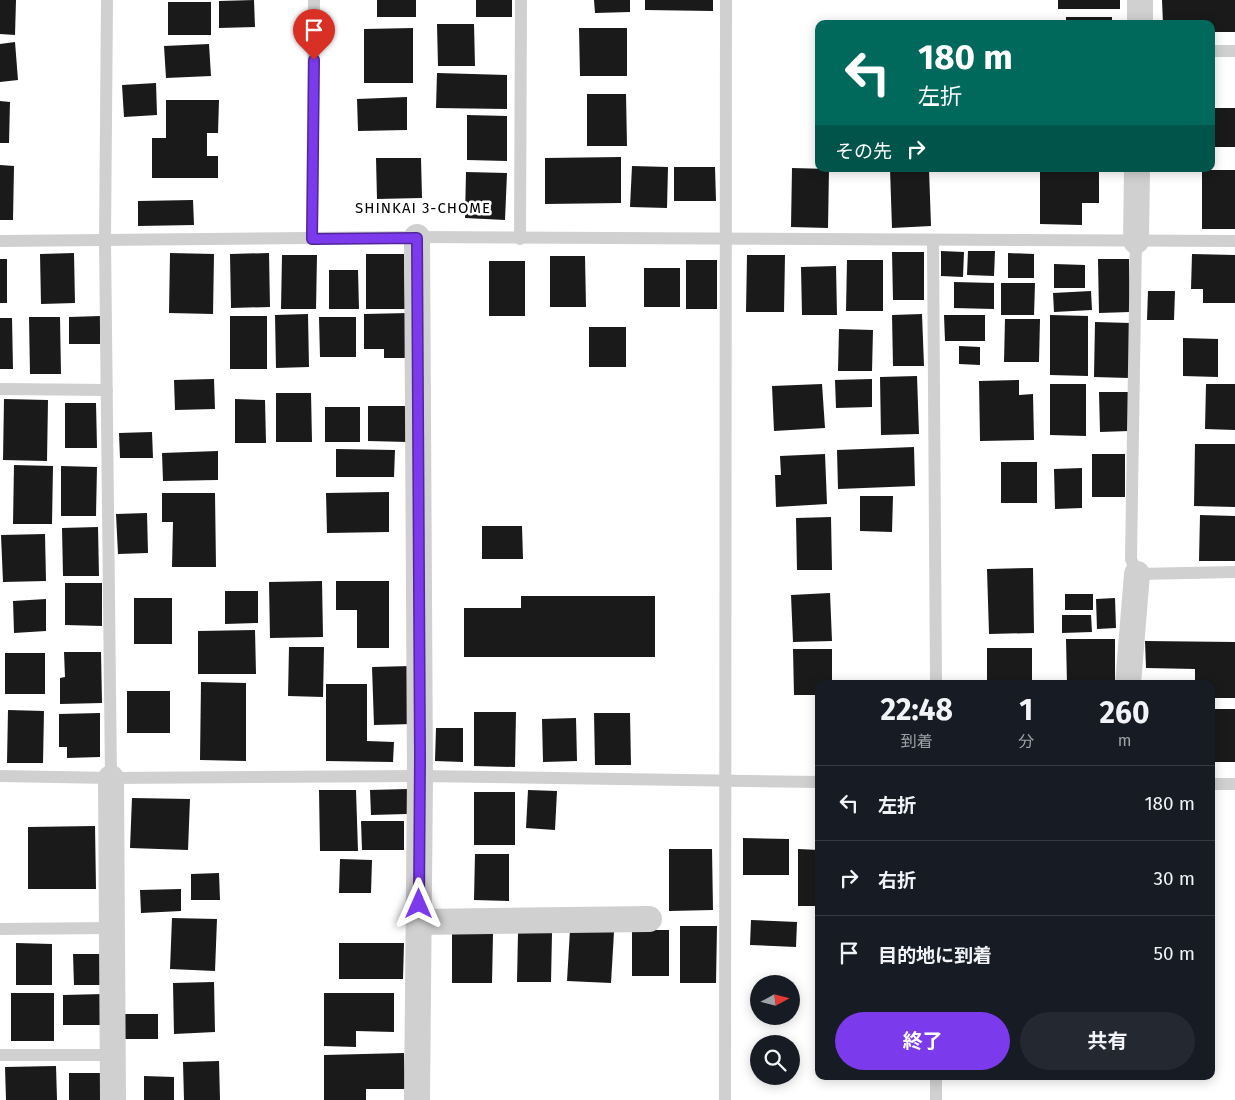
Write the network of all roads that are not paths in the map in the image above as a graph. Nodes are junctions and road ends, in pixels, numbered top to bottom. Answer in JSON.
{"nodes":[{"id":1,"x":107,"y":0,"type":"edge"},
{"id":2,"x":314,"y":0,"type":"edge"},
{"id":3,"x":521,"y":0,"type":"edge"},
{"id":4,"x":726,"y":0,"type":"edge"},
{"id":5,"x":1140,"y":0,"type":"edge"},
{"id":6,"x":1140,"y":20,"type":"edge"},
{"id":7,"x":1215,"y":51,"type":"edge"},
{"id":8,"x":1235,"y":51,"type":"edge"},
{"id":9,"x":1137,"y":172,"type":"edge"},
{"id":10,"x":417,"y":238,"type":"junction"},
{"id":11,"x":312,"y":239,"type":"junction"},
{"id":12,"x":520,"y":239,"type":"junction"},
{"id":13,"x":725,"y":239,"type":"junction"},
{"id":14,"x":106,"y":240,"type":"junction"},
{"id":15,"x":933,"y":240,"type":"junction"},
{"id":16,"x":0,"y":241,"type":"edge"},
{"id":17,"x":1136,"y":241,"type":"junction"},
{"id":18,"x":1235,"y":241,"type":"edge"},
{"id":19,"x":0,"y":389,"type":"edge"},
{"id":20,"x":107,"y":390,"type":"junction"},
{"id":21,"x":1235,"y":572,"type":"edge"},
{"id":22,"x":1137,"y":574,"type":"junction"},
{"id":23,"x":936,"y":680,"type":"edge"},
{"id":24,"x":1128,"y":680,"type":"edge"},
{"id":25,"x":0,"y":776,"type":"edge"},
{"id":26,"x":420,"y":776,"type":"junction"},
{"id":27,"x":111,"y":778,"type":"junction"},
{"id":28,"x":726,"y":782,"type":"junction"},
{"id":29,"x":815,"y":782,"type":"edge"},
{"id":30,"x":1215,"y":784,"type":"edge"},
{"id":31,"x":1235,"y":784,"type":"edge"},
{"id":32,"x":649,"y":919,"type":"dead end"},
{"id":33,"x":419,"y":922,"type":"junction"},
{"id":34,"x":111,"y":928,"type":"junction"},
{"id":35,"x":0,"y":929,"type":"edge"},
{"id":36,"x":0,"y":1055,"type":"edge"},
{"id":37,"x":113,"y":1055,"type":"junction"},
{"id":38,"x":936,"y":1080,"type":"edge"},
{"id":39,"x":113,"y":1100,"type":"edge"},
{"id":40,"x":417,"y":1100,"type":"edge"},
{"id":41,"x":725,"y":1100,"type":"edge"},
{"id":42,"x":936,"y":1100,"type":"edge"}],
"edges":[{"from":1,"to":14,"type":"lane"},
{"from":2,"to":11,"type":"lane"},
{"from":3,"to":12,"type":"lane"},
{"from":4,"to":13,"type":"lane"},
{"from":5,"to":6,"type":"street"},
{"from":7,"to":8,"type":"lane"},
{"from":9,"to":17,"type":"street"},
{"from":10,"to":11,"type":"lane"},
{"from":10,"to":12,"type":"lane"},
{"from":10,"to":26,"type":"street"},
{"from":11,"to":14,"type":"lane"},
{"from":12,"to":13,"type":"lane"},
{"from":13,"to":15,"type":"lane"},
{"from":13,"to":28,"type":"lane"},
{"from":14,"to":16,"type":"lane"},
{"from":14,"to":20,"type":"lane"},
{"from":15,"to":17,"type":"lane"},
{"from":15,"to":23,"type":"lane"},
{"from":17,"to":18,"type":"lane"},
{"from":17,"to":22,"type":"lane"},
{"from":19,"to":20,"type":"lane"},
{"from":20,"to":27,"type":"lane"},
{"from":21,"to":22,"type":"lane"},
{"from":22,"to":24,"type":"street"},
{"from":25,"to":27,"type":"lane"},
{"from":26,"to":27,"type":"lane"},
{"from":26,"to":28,"type":"lane"},
{"from":26,"to":33,"type":"street"},
{"from":27,"to":34,"type":"street"},
{"from":28,"to":29,"type":"lane"},
{"from":28,"to":41,"type":"lane"},
{"from":30,"to":31,"type":"lane"},
{"from":32,"to":33,"type":"street"},
{"from":33,"to":40,"type":"street"},
{"from":34,"to":35,"type":"lane"},
{"from":34,"to":37,"type":"street"},
{"from":36,"to":37,"type":"lane"},
{"from":37,"to":39,"type":"street"},
{"from":38,"to":42,"type":"lane"}]}
